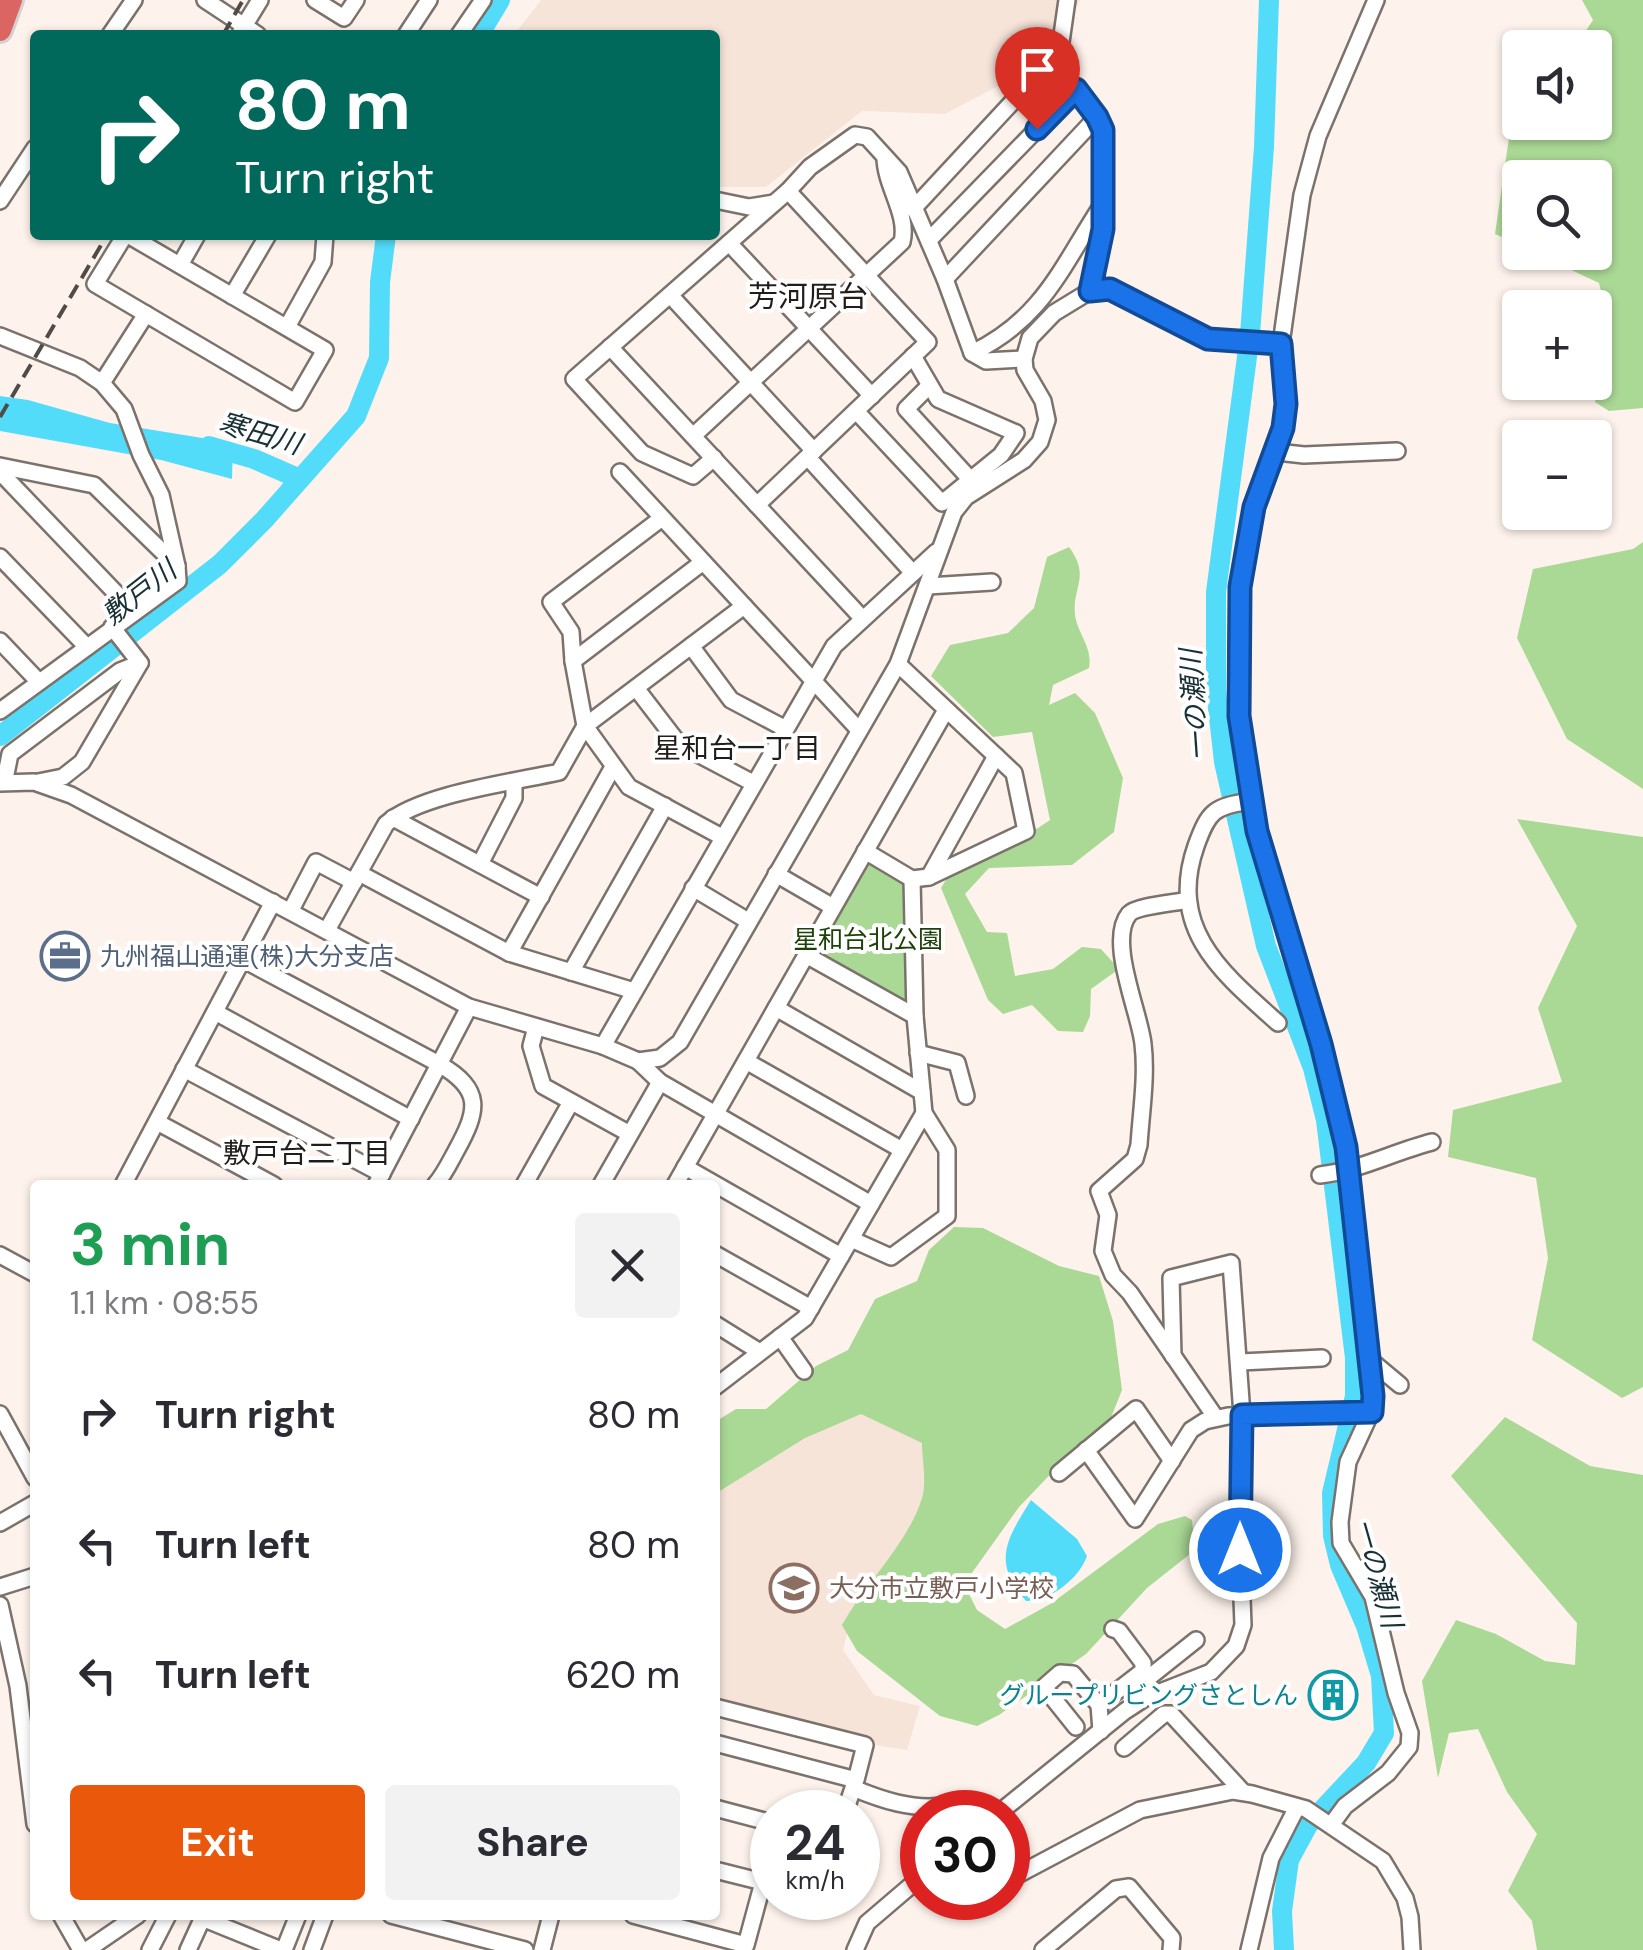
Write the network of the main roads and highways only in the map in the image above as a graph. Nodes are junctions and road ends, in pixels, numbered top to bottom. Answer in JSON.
{"nodes":[{"id":1,"x":10,"y":0,"type":"edge"},
{"id":2,"x":0,"y":30,"type":"edge"}],
"edges":[{"from":1,"to":2,"type":"highway"}]}
